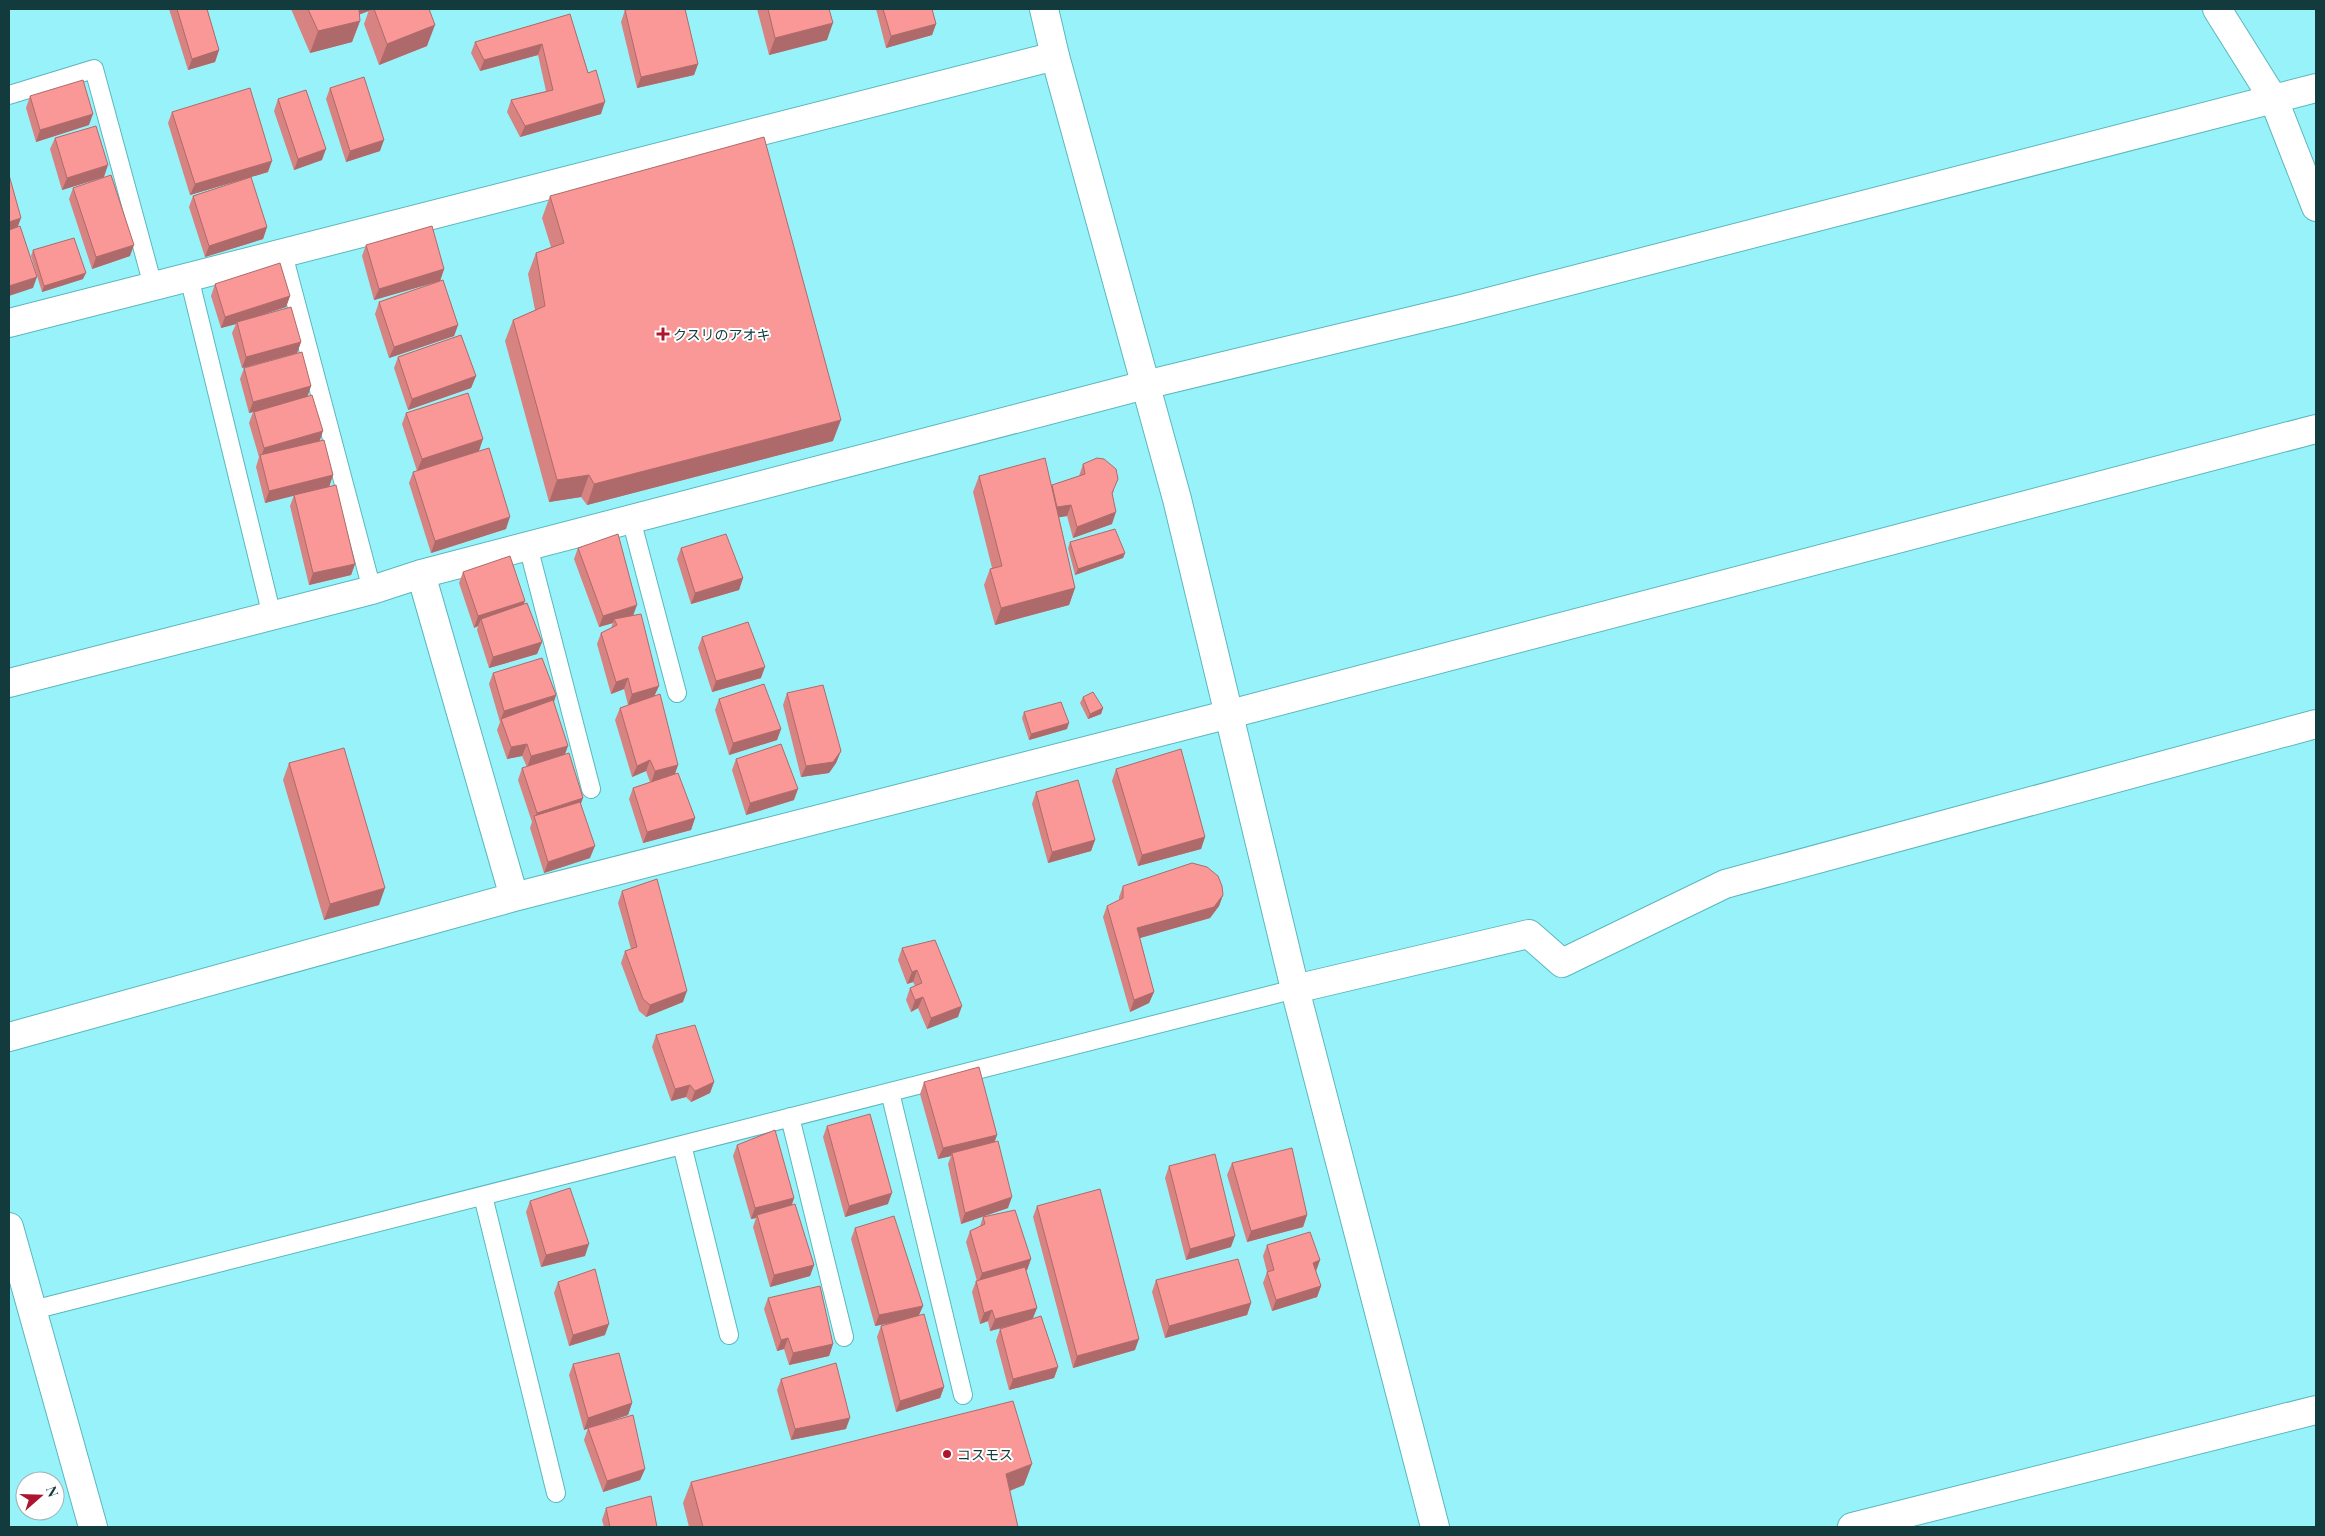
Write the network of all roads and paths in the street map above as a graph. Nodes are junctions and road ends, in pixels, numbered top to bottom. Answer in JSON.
{"nodes":[{"id":1,"x":1044,"y":9,"type":"edge"},
{"id":2,"x":2217,"y":9,"type":"edge"},
{"id":3,"x":1055,"y":56,"type":"junction"},
{"id":4,"x":2316,"y":88,"type":"edge"},
{"id":5,"x":9,"y":95,"type":"edge"},
{"id":6,"x":2274,"y":100,"type":"junction"},
{"id":7,"x":2316,"y":207,"type":"edge"},
{"id":8,"x":283,"y":254,"type":"junction"},
{"id":9,"x":189,"y":277,"type":"junction"},
{"id":10,"x":153,"y":286,"type":"junction"},
{"id":11,"x":9,"y":323,"type":"edge"},
{"id":12,"x":1145,"y":385,"type":"junction"},
{"id":13,"x":2316,"y":429,"type":"edge"},
{"id":14,"x":631,"y":519,"type":"junction"},
{"id":15,"x":528,"y":546,"type":"junction"},
{"id":16,"x":421,"y":574,"type":"junction"},
{"id":17,"x":372,"y":590,"type":"junction"},
{"id":18,"x":272,"y":616,"type":"junction"},
{"id":19,"x":9,"y":683,"type":"edge"},
{"id":20,"x":677,"y":693,"type":"dead end"},
{"id":21,"x":1230,"y":714,"type":"junction"},
{"id":22,"x":2316,"y":724,"type":"edge"},
{"id":23,"x":591,"y":789,"type":"dead end"},
{"id":24,"x":514,"y":897,"type":"junction"},
{"id":25,"x":1295,"y":989,"type":"junction"},
{"id":26,"x":9,"y":1037,"type":"edge"},
{"id":27,"x":890,"y":1092,"type":"junction"},
{"id":28,"x":790,"y":1118,"type":"junction"},
{"id":29,"x":682,"y":1145,"type":"junction"},
{"id":30,"x":483,"y":1196,"type":"junction"},
{"id":31,"x":9,"y":1227,"type":"edge"},
{"id":32,"x":33,"y":1310,"type":"junction"},
{"id":33,"x":729,"y":1335,"type":"dead end"},
{"id":34,"x":844,"y":1337,"type":"dead end"},
{"id":35,"x":963,"y":1395,"type":"dead end"},
{"id":36,"x":2316,"y":1410,"type":"edge"},
{"id":37,"x":556,"y":1493,"type":"dead end"},
{"id":38,"x":93,"y":1527,"type":"edge"},
{"id":39,"x":1435,"y":1527,"type":"edge"},
{"id":40,"x":1852,"y":1527,"type":"edge"}],
"edges":[{"from":1,"to":3,"type":"street"},
{"from":2,"to":6,"type":"street"},
{"from":3,"to":8,"type":"street"},
{"from":3,"to":12,"type":"street"},
{"from":4,"to":6,"type":"street"},
{"from":5,"to":10,"type":"lane"},
{"from":6,"to":7,"type":"street"},
{"from":6,"to":12,"type":"street"},
{"from":8,"to":9,"type":"street"},
{"from":8,"to":17,"type":"lane"},
{"from":9,"to":10,"type":"street"},
{"from":9,"to":18,"type":"lane"},
{"from":10,"to":11,"type":"street"},
{"from":12,"to":14,"type":"street"},
{"from":12,"to":21,"type":"street"},
{"from":13,"to":21,"type":"street"},
{"from":14,"to":15,"type":"street"},
{"from":14,"to":20,"type":"lane"},
{"from":15,"to":16,"type":"street"},
{"from":15,"to":23,"type":"lane"},
{"from":16,"to":17,"type":"street"},
{"from":16,"to":24,"type":"street"},
{"from":17,"to":18,"type":"street"},
{"from":18,"to":19,"type":"street"},
{"from":21,"to":24,"type":"street"},
{"from":21,"to":25,"type":"street"},
{"from":22,"to":25,"type":"street"},
{"from":24,"to":26,"type":"street"},
{"from":25,"to":27,"type":"lane"},
{"from":25,"to":39,"type":"street"},
{"from":27,"to":28,"type":"lane"},
{"from":27,"to":35,"type":"lane"},
{"from":28,"to":29,"type":"lane"},
{"from":28,"to":34,"type":"lane"},
{"from":29,"to":30,"type":"lane"},
{"from":29,"to":33,"type":"lane"},
{"from":30,"to":32,"type":"lane"},
{"from":30,"to":37,"type":"lane"},
{"from":31,"to":32,"type":"street"},
{"from":32,"to":38,"type":"street"},
{"from":36,"to":40,"type":"street"}]}
